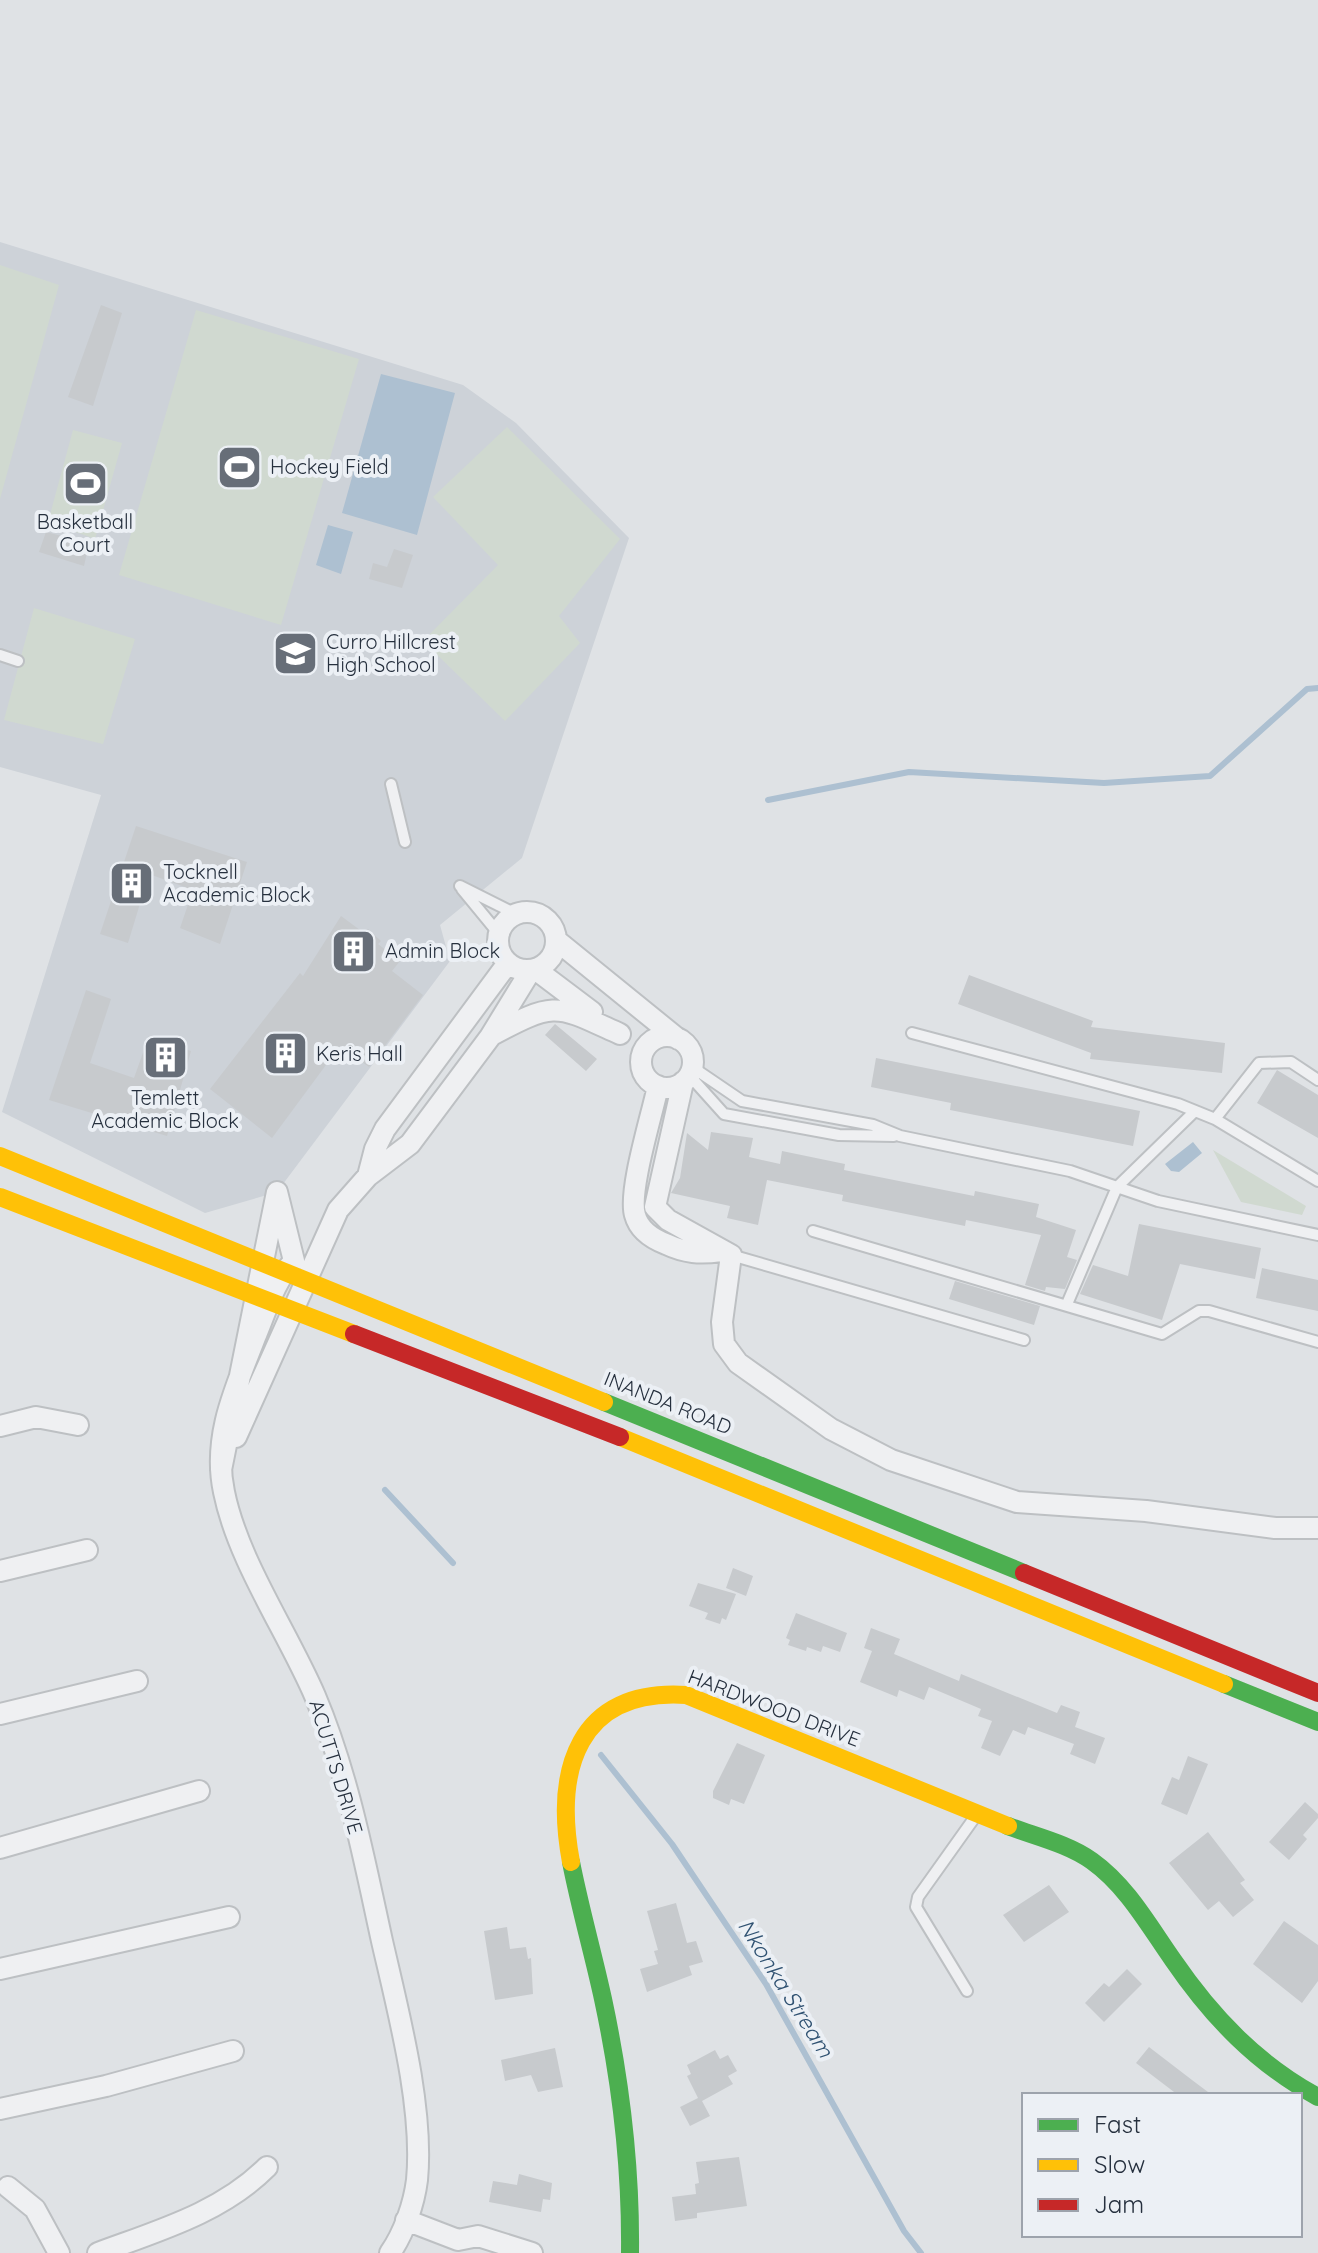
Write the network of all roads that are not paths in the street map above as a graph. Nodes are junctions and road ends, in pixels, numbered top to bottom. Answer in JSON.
{"nodes":[{"id":1,"x":0,"y":655,"type":"edge"},
{"id":2,"x":18,"y":661,"type":"dead end"},
{"id":3,"x":391,"y":784,"type":"dead end"},
{"id":4,"x":405,"y":842,"type":"dead end"},
{"id":5,"x":516,"y":914,"type":"junction"},
{"id":6,"x":499,"y":934,"type":"junction"},
{"id":7,"x":556,"y":940,"type":"junction"},
{"id":8,"x":508,"y":963,"type":"junction"},
{"id":9,"x":533,"y":970,"type":"junction"},
{"id":10,"x":912,"y":1033,"type":"dead end"},
{"id":11,"x":620,"y":1034,"type":"junction"},
{"id":12,"x":490,"y":1037,"type":"junction"},
{"id":13,"x":678,"y":1039,"type":"junction"},
{"id":14,"x":644,"y":1050,"type":"junction"},
{"id":15,"x":688,"y":1075,"type":"junction"},
{"id":16,"x":1318,"y":1080,"type":"edge"},
{"id":17,"x":658,"y":1086,"type":"junction"},
{"id":18,"x":742,"y":1101,"type":"junction"},
{"id":19,"x":1195,"y":1111,"type":"junction"},
{"id":20,"x":735,"y":1117,"type":"junction"},
{"id":21,"x":1215,"y":1119,"type":"junction"},
{"id":22,"x":900,"y":1136,"type":"junction"},
{"id":23,"x":0,"y":1156,"type":"edge"},
{"id":24,"x":368,"y":1176,"type":"junction"},
{"id":25,"x":1318,"y":1181,"type":"edge"},
{"id":26,"x":1117,"y":1187,"type":"junction"},
{"id":27,"x":0,"y":1197,"type":"edge"},
{"id":28,"x":813,"y":1231,"type":"dead end"},
{"id":29,"x":1318,"y":1235,"type":"edge"},
{"id":30,"x":726,"y":1253,"type":"junction"},
{"id":31,"x":285,"y":1270,"type":"junction"},
{"id":32,"x":270,"y":1299,"type":"junction"},
{"id":33,"x":1067,"y":1304,"type":"junction"},
{"id":34,"x":1024,"y":1340,"type":"dead end"},
{"id":35,"x":1318,"y":1342,"type":"edge"},
{"id":36,"x":78,"y":1425,"type":"dead end"},
{"id":37,"x":0,"y":1426,"type":"edge"},
{"id":38,"x":221,"y":1470,"type":"junction"},
{"id":39,"x":1318,"y":1528,"type":"edge"},
{"id":40,"x":87,"y":1550,"type":"dead end"},
{"id":41,"x":0,"y":1571,"type":"edge"},
{"id":42,"x":137,"y":1681,"type":"dead end"},
{"id":43,"x":1318,"y":1693,"type":"edge"},
{"id":44,"x":0,"y":1714,"type":"edge"},
{"id":45,"x":1318,"y":1722,"type":"edge"},
{"id":46,"x":199,"y":1791,"type":"dead end"},
{"id":47,"x":979,"y":1812,"type":"junction"},
{"id":48,"x":0,"y":1848,"type":"edge"},
{"id":49,"x":229,"y":1917,"type":"dead end"},
{"id":50,"x":0,"y":1969,"type":"edge"},
{"id":51,"x":967,"y":1991,"type":"dead end"},
{"id":52,"x":233,"y":2051,"type":"dead end"},
{"id":53,"x":1318,"y":2097,"type":"edge"},
{"id":54,"x":0,"y":2109,"type":"edge"},
{"id":55,"x":267,"y":2167,"type":"dead end"},
{"id":56,"x":3,"y":2184,"type":"edge"},
{"id":57,"x":406,"y":2220,"type":"junction"},
{"id":58,"x":462,"y":2247,"type":"edge"},
{"id":59,"x":59,"y":2253,"type":"edge"},
{"id":60,"x":98,"y":2253,"type":"edge"},
{"id":61,"x":390,"y":2253,"type":"edge"},
{"id":62,"x":532,"y":2253,"type":"edge"},
{"id":63,"x":630,"y":2253,"type":"edge"}],
"edges":[{"from":1,"to":2,"type":"lane"},
{"from":3,"to":4,"type":"lane"},
{"from":5,"to":6,"type":"street"},
{"from":5,"to":6,"type":"lane"},
{"from":5,"to":7,"type":"street"},
{"from":6,"to":8,"type":"street"},
{"from":7,"to":9,"type":"street"},
{"from":7,"to":13,"type":"street"},
{"from":8,"to":9,"type":"street"},
{"from":8,"to":24,"type":"street"},
{"from":9,"to":11,"type":"street"},
{"from":9,"to":12,"type":"street"},
{"from":10,"to":19,"type":"lane"},
{"from":11,"to":12,"type":"street"},
{"from":11,"to":14,"type":"street"},
{"from":12,"to":24,"type":"street"},
{"from":13,"to":14,"type":"street"},
{"from":13,"to":15,"type":"street"},
{"from":14,"to":17,"type":"street"},
{"from":15,"to":17,"type":"street"},
{"from":15,"to":18,"type":"lane"},
{"from":15,"to":20,"type":"lane"},
{"from":15,"to":30,"type":"street"},
{"from":16,"to":21,"type":"lane"},
{"from":17,"to":30,"type":"street"},
{"from":18,"to":20,"type":"lane"},
{"from":18,"to":22,"type":"lane"},
{"from":19,"to":21,"type":"lane"},
{"from":19,"to":26,"type":"lane"},
{"from":20,"to":22,"type":"lane"},
{"from":21,"to":25,"type":"lane"},
{"from":22,"to":26,"type":"lane"},
{"from":23,"to":31,"type":"main road","name":"INANDA ROAD"},
{"from":24,"to":38,"type":"street"},
{"from":26,"to":29,"type":"lane"},
{"from":26,"to":33,"type":"lane"},
{"from":27,"to":32,"type":"main road"},
{"from":28,"to":33,"type":"lane"},
{"from":30,"to":34,"type":"lane"},
{"from":30,"to":39,"type":"street"},
{"from":31,"to":32,"type":"street","name":"ACUTTS DRIVE"},
{"from":31,"to":38,"type":"street"},
{"from":31,"to":43,"type":"main road","name":"INANDA ROAD"},
{"from":32,"to":38,"type":"street","name":"ACUTTS DRIVE"},
{"from":32,"to":45,"type":"main road"},
{"from":33,"to":35,"type":"lane"},
{"from":36,"to":37,"type":"street"},
{"from":38,"to":57,"type":"street","name":"ACUTTS DRIVE"},
{"from":40,"to":41,"type":"street"},
{"from":42,"to":44,"type":"street"},
{"from":46,"to":48,"type":"street"},
{"from":47,"to":51,"type":"lane"},
{"from":47,"to":53,"type":"main road","name":"HARDWOOD DRIVE"},
{"from":47,"to":63,"type":"main road","name":"HARDWOOD DRIVE"},
{"from":49,"to":50,"type":"street"},
{"from":52,"to":54,"type":"street"},
{"from":55,"to":60,"type":"street"},
{"from":56,"to":59,"type":"street"},
{"from":57,"to":58,"type":"street"},
{"from":57,"to":61,"type":"street","name":"ACUTTS DRIVE"},
{"from":58,"to":62,"type":"street"}]}
